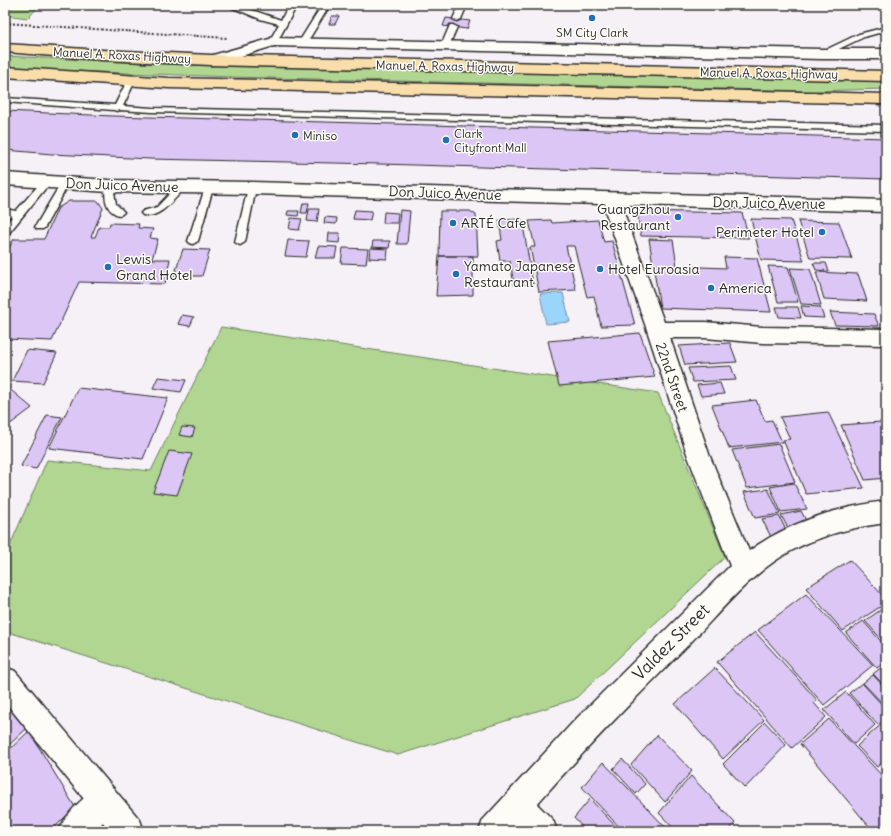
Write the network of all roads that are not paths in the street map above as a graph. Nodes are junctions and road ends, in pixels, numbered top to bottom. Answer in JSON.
{"nodes":[{"id":1,"x":230,"y":5,"type":"edge"},
{"id":2,"x":293,"y":5,"type":"edge"},
{"id":3,"x":326,"y":5,"type":"edge"},
{"id":4,"x":463,"y":5,"type":"edge"},
{"id":5,"x":457,"y":19,"type":"dead end"},
{"id":6,"x":284,"y":23,"type":"junction"},
{"id":7,"x":453,"y":27,"type":"dead end"},
{"id":8,"x":886,"y":29,"type":"edge"},
{"id":9,"x":274,"y":42,"type":"junction"},
{"id":10,"x":303,"y":42,"type":"junction"},
{"id":11,"x":445,"y":46,"type":"junction"},
{"id":12,"x":5,"y":48,"type":"edge"},
{"id":13,"x":642,"y":50,"type":"junction"},
{"id":14,"x":822,"y":54,"type":"junction"},
{"id":15,"x":886,"y":54,"type":"edge"},
{"id":16,"x":211,"y":60,"type":"junction"},
{"id":17,"x":646,"y":71,"type":"junction"},
{"id":18,"x":5,"y":72,"type":"edge"},
{"id":19,"x":886,"y":76,"type":"edge"},
{"id":20,"x":130,"y":81,"type":"junction"},
{"id":21,"x":883,"y":98,"type":"edge"},
{"id":22,"x":5,"y":100,"type":"edge"},
{"id":23,"x":116,"y":109,"type":"junction"},
{"id":24,"x":886,"y":128,"type":"edge"},
{"id":25,"x":5,"y":179,"type":"edge"},
{"id":26,"x":46,"y":182,"type":"junction"},
{"id":27,"x":65,"y":183,"type":"junction"},
{"id":28,"x":109,"y":186,"type":"junction"},
{"id":29,"x":181,"y":188,"type":"junction"},
{"id":30,"x":209,"y":188,"type":"junction"},
{"id":31,"x":252,"y":188,"type":"junction"},
{"id":32,"x":610,"y":199,"type":"junction"},
{"id":33,"x":886,"y":206,"type":"edge"},
{"id":34,"x":5,"y":212,"type":"edge"},
{"id":35,"x":119,"y":212,"type":"dead end"},
{"id":36,"x":146,"y":214,"type":"dead end"},
{"id":37,"x":18,"y":215,"type":"junction"},
{"id":38,"x":40,"y":227,"type":"dead end"},
{"id":39,"x":5,"y":232,"type":"edge"},
{"id":40,"x":193,"y":241,"type":"dead end"},
{"id":41,"x":240,"y":242,"type":"dead end"},
{"id":42,"x":657,"y":330,"type":"junction"},
{"id":43,"x":886,"y":337,"type":"edge"},
{"id":44,"x":886,"y":512,"type":"edge"},
{"id":45,"x":744,"y":570,"type":"junction"},
{"id":46,"x":5,"y":681,"type":"edge"},
{"id":47,"x":103,"y":801,"type":"junction"},
{"id":48,"x":517,"y":805,"type":"junction"},
{"id":49,"x":74,"y":831,"type":"edge"},
{"id":50,"x":129,"y":831,"type":"edge"},
{"id":51,"x":494,"y":831,"type":"edge"},
{"id":52,"x":542,"y":831,"type":"edge"}],
"edges":[{"from":1,"to":6,"type":"lane"},
{"from":2,"to":6,"type":"lane"},
{"from":3,"to":10,"type":"lane"},
{"from":4,"to":5,"type":"lane"},
{"from":6,"to":9,"type":"lane"},
{"from":7,"to":11,"type":"lane"},
{"from":8,"to":14,"type":"lane"},
{"from":9,"to":10,"type":"street"},
{"from":9,"to":16,"type":"street"},
{"from":10,"to":11,"type":"street"},
{"from":11,"to":13,"type":"street"},
{"from":12,"to":16,"type":"main road","name":"Manuel A. Roxas Highway"},
{"from":13,"to":14,"type":"street"},
{"from":13,"to":17,"type":"street"},
{"from":14,"to":15,"type":"street"},
{"from":16,"to":17,"type":"main road","name":"Manuel A. Roxas Highway"},
{"from":17,"to":19,"type":"main road","name":"Manuel A. Roxas Highway"},
{"from":18,"to":20,"type":"main road","name":"Manuel A. Roxas Highway"},
{"from":20,"to":21,"type":"main road","name":"Manuel A. Roxas Highway"},
{"from":20,"to":23,"type":"lane"},
{"from":22,"to":23,"type":"lane"},
{"from":23,"to":24,"type":"lane"},
{"from":25,"to":26,"type":"street","name":"Don Juico Avenue"},
{"from":26,"to":27,"type":"street","name":"Don Juico Avenue"},
{"from":26,"to":37,"type":"lane"},
{"from":27,"to":28,"type":"street","name":"Don Juico Avenue"},
{"from":27,"to":38,"type":"lane"},
{"from":28,"to":29,"type":"street","name":"Don Juico Avenue"},
{"from":28,"to":35,"type":"lane"},
{"from":29,"to":30,"type":"street","name":"Don Juico Avenue"},
{"from":29,"to":36,"type":"lane"},
{"from":30,"to":31,"type":"street","name":"Don Juico Avenue"},
{"from":30,"to":40,"type":"lane"},
{"from":31,"to":32,"type":"street","name":"Don Juico Avenue"},
{"from":31,"to":41,"type":"lane"},
{"from":32,"to":33,"type":"street","name":"Don Juico Avenue"},
{"from":32,"to":42,"type":"street"},
{"from":34,"to":37,"type":"lane"},
{"from":37,"to":39,"type":"lane"},
{"from":42,"to":43,"type":"street","name":"22nd Street"},
{"from":42,"to":45,"type":"street","name":"22nd Street"},
{"from":44,"to":45,"type":"street","name":"Valdez Street"},
{"from":45,"to":48,"type":"street","name":"Valdez Street"},
{"from":46,"to":47,"type":"street"},
{"from":47,"to":49,"type":"street"},
{"from":47,"to":50,"type":"street"},
{"from":48,"to":51,"type":"street","name":"Valdez Street"},
{"from":48,"to":52,"type":"street"}]}
